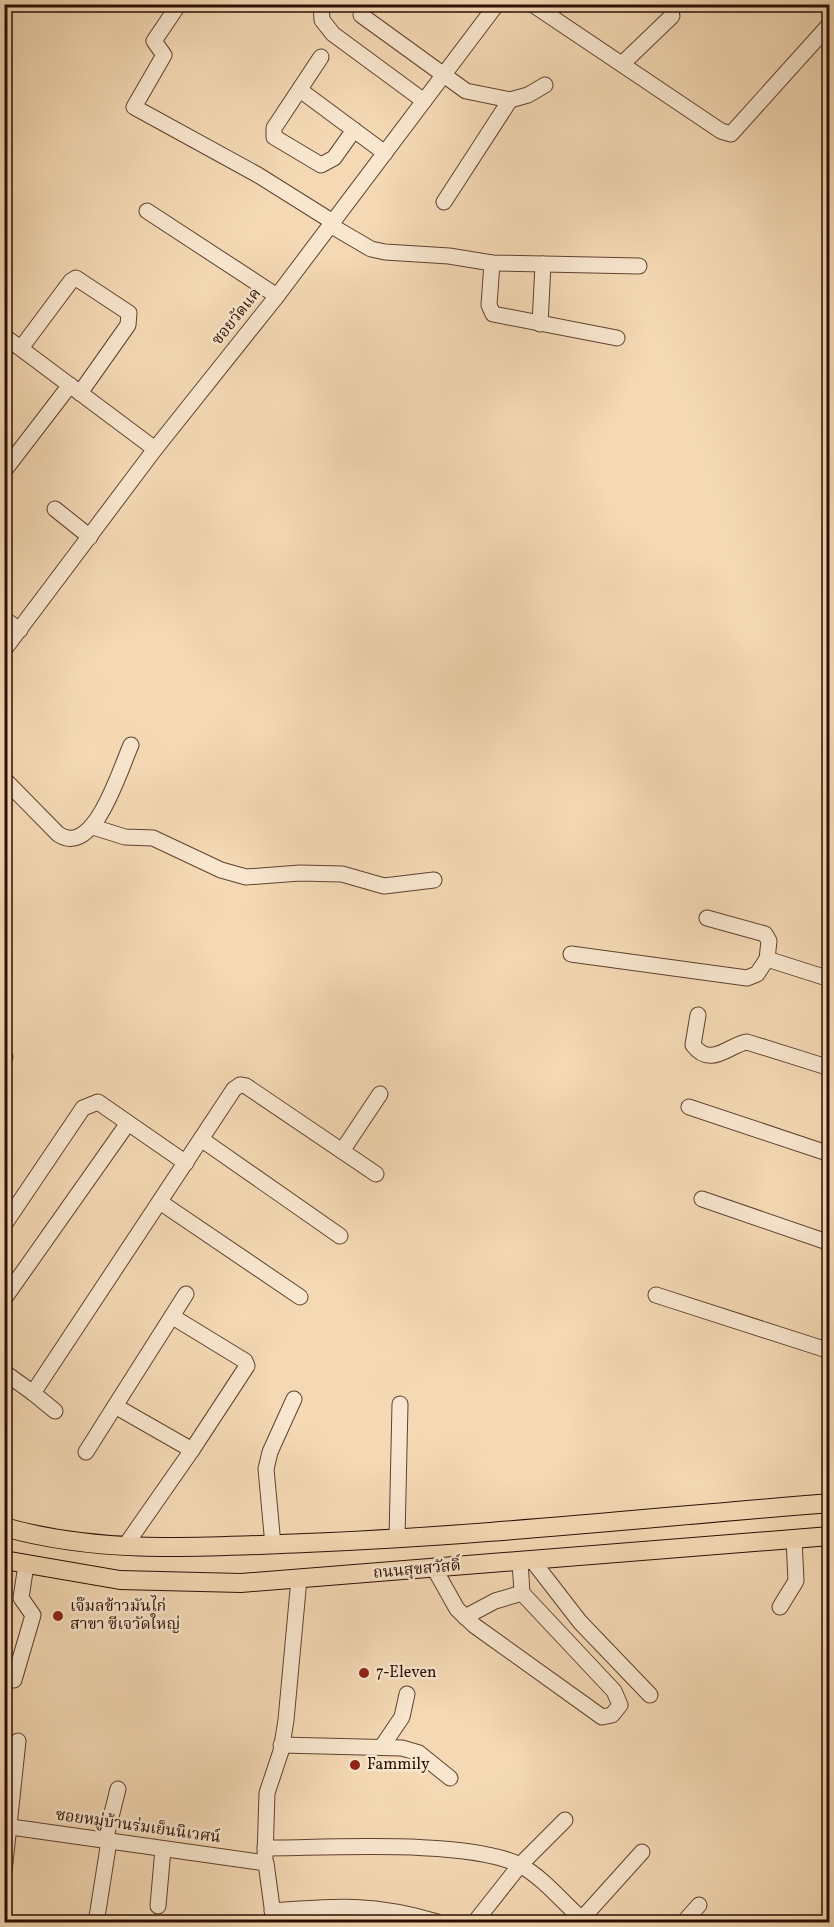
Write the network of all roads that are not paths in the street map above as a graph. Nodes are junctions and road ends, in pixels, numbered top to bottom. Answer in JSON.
{"nodes":[{"id":1,"x":179,"y":4,"type":"edge"},
{"id":2,"x":321,"y":4,"type":"edge"},
{"id":3,"x":497,"y":4,"type":"edge"},
{"id":4,"x":532,"y":4,"type":"edge"},
{"id":5,"x":361,"y":15,"type":"dead end"},
{"id":6,"x":672,"y":16,"type":"dead end"},
{"id":7,"x":830,"y":24,"type":"edge"},
{"id":8,"x":321,"y":57,"type":"dead end"},
{"id":9,"x":622,"y":64,"type":"junction"},
{"id":10,"x":443,"y":75,"type":"junction"},
{"id":11,"x":544,"y":85,"type":"dead end"},
{"id":12,"x":300,"y":90,"type":"junction"},
{"id":13,"x":510,"y":100,"type":"junction"},
{"id":14,"x":424,"y":101,"type":"junction"},
{"id":15,"x":354,"y":130,"type":"junction"},
{"id":16,"x":385,"y":153,"type":"junction"},
{"id":17,"x":444,"y":202,"type":"dead end"},
{"id":18,"x":147,"y":211,"type":"dead end"},
{"id":19,"x":332,"y":224,"type":"junction"},
{"id":20,"x":492,"y":263,"type":"junction"},
{"id":21,"x":543,"y":264,"type":"junction"},
{"id":22,"x":639,"y":266,"type":"dead end"},
{"id":23,"x":277,"y":296,"type":"junction"},
{"id":24,"x":540,"y":324,"type":"junction"},
{"id":25,"x":4,"y":336,"type":"edge"},
{"id":26,"x":617,"y":338,"type":"dead end"},
{"id":27,"x":21,"y":348,"type":"junction"},
{"id":28,"x":75,"y":389,"type":"junction"},
{"id":29,"x":155,"y":449,"type":"junction"},
{"id":30,"x":4,"y":471,"type":"edge"},
{"id":31,"x":55,"y":509,"type":"dead end"},
{"id":32,"x":90,"y":537,"type":"junction"},
{"id":33,"x":4,"y":619,"type":"edge"},
{"id":34,"x":20,"y":630,"type":"junction"},
{"id":35,"x":4,"y":650,"type":"edge"},
{"id":36,"x":131,"y":745,"type":"dead end"},
{"id":37,"x":4,"y":779,"type":"edge"},
{"id":38,"x":93,"y":828,"type":"junction"},
{"id":39,"x":434,"y":880,"type":"dead end"},
{"id":40,"x":707,"y":918,"type":"dead end"},
{"id":41,"x":571,"y":954,"type":"dead end"},
{"id":42,"x":767,"y":959,"type":"junction"},
{"id":43,"x":830,"y":979,"type":"edge"},
{"id":44,"x":698,"y":1015,"type":"dead end"},
{"id":45,"x":830,"y":1068,"type":"edge"},
{"id":46,"x":380,"y":1094,"type":"dead end"},
{"id":47,"x":689,"y":1107,"type":"dead end"},
{"id":48,"x":128,"y":1123,"type":"junction"},
{"id":49,"x":201,"y":1139,"type":"junction"},
{"id":50,"x":342,"y":1151,"type":"junction"},
{"id":51,"x":830,"y":1154,"type":"edge"},
{"id":52,"x":186,"y":1162,"type":"junction"},
{"id":53,"x":376,"y":1174,"type":"dead end"},
{"id":54,"x":702,"y":1199,"type":"dead end"},
{"id":55,"x":160,"y":1202,"type":"junction"},
{"id":56,"x":4,"y":1225,"type":"edge"},
{"id":57,"x":340,"y":1236,"type":"dead end"},
{"id":58,"x":830,"y":1243,"type":"edge"},
{"id":59,"x":186,"y":1294,"type":"dead end"},
{"id":60,"x":656,"y":1295,"type":"dead end"},
{"id":61,"x":300,"y":1297,"type":"dead end"},
{"id":62,"x":4,"y":1299,"type":"edge"},
{"id":63,"x":173,"y":1317,"type":"junction"},
{"id":64,"x":830,"y":1351,"type":"edge"},
{"id":65,"x":4,"y":1372,"type":"edge"},
{"id":66,"x":33,"y":1393,"type":"junction"},
{"id":67,"x":294,"y":1399,"type":"dead end"},
{"id":68,"x":400,"y":1404,"type":"dead end"},
{"id":69,"x":115,"y":1406,"type":"junction"},
{"id":70,"x":55,"y":1411,"type":"dead end"},
{"id":71,"x":192,"y":1450,"type":"junction"},
{"id":72,"x":86,"y":1452,"type":"dead end"},
{"id":73,"x":830,"y":1503,"type":"edge"},
{"id":74,"x":4,"y":1527,"type":"edge"},
{"id":75,"x":830,"y":1536,"type":"edge"},
{"id":76,"x":397,"y":1538,"type":"junction"},
{"id":77,"x":794,"y":1539,"type":"junction"},
{"id":78,"x":273,"y":1545,"type":"junction"},
{"id":79,"x":125,"y":1546,"type":"junction"},
{"id":80,"x":4,"y":1560,"type":"edge"},
{"id":81,"x":526,"y":1561,"type":"junction"},
{"id":82,"x":26,"y":1565,"type":"junction"},
{"id":83,"x":434,"y":1568,"type":"junction"},
{"id":84,"x":299,"y":1579,"type":"junction"},
{"id":85,"x":522,"y":1593,"type":"junction"},
{"id":86,"x":780,"y":1606,"type":"dead end"},
{"id":87,"x":465,"y":1617,"type":"junction"},
{"id":88,"x":14,"y":1680,"type":"dead end"},
{"id":89,"x":407,"y":1694,"type":"dead end"},
{"id":90,"x":650,"y":1695,"type":"dead end"},
{"id":91,"x":18,"y":1741,"type":"dead end"},
{"id":92,"x":281,"y":1744,"type":"junction"},
{"id":93,"x":383,"y":1745,"type":"junction"},
{"id":94,"x":450,"y":1778,"type":"dead end"},
{"id":95,"x":118,"y":1789,"type":"dead end"},
{"id":96,"x":565,"y":1820,"type":"dead end"},
{"id":97,"x":7,"y":1826,"type":"edge"},
{"id":98,"x":107,"y":1841,"type":"junction"},
{"id":99,"x":163,"y":1849,"type":"junction"},
{"id":100,"x":642,"y":1852,"type":"dead end"},
{"id":101,"x":265,"y":1856,"type":"junction"},
{"id":102,"x":520,"y":1865,"type":"junction"},
{"id":103,"x":4,"y":1872,"type":"edge"},
{"id":104,"x":699,"y":1905,"type":"dead end"},
{"id":105,"x":158,"y":1906,"type":"dead end"},
{"id":106,"x":96,"y":1917,"type":"dead end"},
{"id":107,"x":273,"y":1917,"type":"edge"},
{"id":108,"x":582,"y":1921,"type":"edge"},
{"id":109,"x":438,"y":1923,"type":"edge"},
{"id":110,"x":475,"y":1923,"type":"edge"},
{"id":111,"x":684,"y":1923,"type":"edge"}],
"edges":[{"from":1,"to":19,"type":"street"},
{"from":2,"to":14,"type":"street"},
{"from":3,"to":10,"type":"street","name":"ซอยวัดแค"},
{"from":4,"to":9,"type":"street"},
{"from":5,"to":10,"type":"street"},
{"from":6,"to":9,"type":"street"},
{"from":7,"to":9,"type":"street"},
{"from":8,"to":12,"type":"street"},
{"from":10,"to":13,"type":"street"},
{"from":10,"to":14,"type":"street","name":"ซอยวัดแค"},
{"from":11,"to":13,"type":"street"},
{"from":12,"to":15,"type":"street"},
{"from":12,"to":15,"type":"street"},
{"from":13,"to":17,"type":"street"},
{"from":14,"to":16,"type":"street","name":"ซอยวัดแค"},
{"from":15,"to":16,"type":"street"},
{"from":16,"to":19,"type":"street","name":"ซอยวัดแค"},
{"from":18,"to":23,"type":"street"},
{"from":19,"to":20,"type":"street"},
{"from":19,"to":23,"type":"street","name":"ซอยวัดแค"},
{"from":20,"to":21,"type":"street"},
{"from":20,"to":24,"type":"street"},
{"from":21,"to":22,"type":"street"},
{"from":21,"to":24,"type":"street"},
{"from":23,"to":29,"type":"street","name":"ซอยวัดแค"},
{"from":24,"to":26,"type":"street"},
{"from":25,"to":27,"type":"street"},
{"from":27,"to":28,"type":"street"},
{"from":27,"to":28,"type":"street"},
{"from":28,"to":29,"type":"street"},
{"from":28,"to":30,"type":"street"},
{"from":29,"to":32,"type":"street","name":"ซอยวัดแค"},
{"from":31,"to":32,"type":"street"},
{"from":32,"to":34,"type":"street","name":"ซอยวัดแค"},
{"from":33,"to":34,"type":"street"},
{"from":34,"to":35,"type":"street","name":"ซอยวัดแค"},
{"from":36,"to":38,"type":"street"},
{"from":37,"to":38,"type":"street"},
{"from":38,"to":39,"type":"street"},
{"from":40,"to":42,"type":"street"},
{"from":41,"to":42,"type":"street"},
{"from":42,"to":43,"type":"street"},
{"from":44,"to":45,"type":"street"},
{"from":46,"to":50,"type":"street"},
{"from":47,"to":51,"type":"street"},
{"from":48,"to":52,"type":"street"},
{"from":48,"to":56,"type":"street"},
{"from":48,"to":62,"type":"street"},
{"from":49,"to":50,"type":"street"},
{"from":49,"to":52,"type":"street"},
{"from":49,"to":57,"type":"street"},
{"from":50,"to":53,"type":"street"},
{"from":52,"to":55,"type":"street"},
{"from":54,"to":58,"type":"street"},
{"from":55,"to":61,"type":"street"},
{"from":55,"to":66,"type":"street"},
{"from":59,"to":63,"type":"street"},
{"from":60,"to":64,"type":"street"},
{"from":63,"to":69,"type":"street"},
{"from":63,"to":71,"type":"street"},
{"from":65,"to":66,"type":"street"},
{"from":66,"to":70,"type":"street"},
{"from":67,"to":78,"type":"street"},
{"from":68,"to":76,"type":"street"},
{"from":69,"to":71,"type":"street"},
{"from":69,"to":72,"type":"street"},
{"from":71,"to":79,"type":"street"},
{"from":73,"to":76,"type":"main road","name":"ถนนสุขสวัสดิ์"},
{"from":74,"to":79,"type":"main road","name":"ถนนสุขสวัสดิ์"},
{"from":75,"to":77,"type":"main road","name":"ถนนสุขสวัสดิ์"},
{"from":76,"to":78,"type":"main road","name":"ถนนสุขสวัสดิ์"},
{"from":77,"to":81,"type":"main road","name":"ถนนสุขสวัสดิ์"},
{"from":77,"to":86,"type":"street"},
{"from":78,"to":79,"type":"main road","name":"ถนนสุขสวัสดิ์"},
{"from":80,"to":82,"type":"main road","name":"ถนนสุขสวัสดิ์"},
{"from":81,"to":83,"type":"main road","name":"ถนนสุขสวัสดิ์"},
{"from":81,"to":85,"type":"street"},
{"from":81,"to":90,"type":"street"},
{"from":82,"to":84,"type":"main road","name":"ถนนสุขสวัสดิ์"},
{"from":82,"to":88,"type":"street"},
{"from":83,"to":84,"type":"main road","name":"ถนนสุขสวัสดิ์"},
{"from":83,"to":87,"type":"street"},
{"from":84,"to":92,"type":"street"},
{"from":85,"to":87,"type":"street"},
{"from":85,"to":87,"type":"street"},
{"from":89,"to":93,"type":"street"},
{"from":91,"to":97,"type":"street"},
{"from":92,"to":93,"type":"street"},
{"from":92,"to":101,"type":"street"},
{"from":93,"to":94,"type":"street"},
{"from":95,"to":98,"type":"street"},
{"from":96,"to":102,"type":"street"},
{"from":97,"to":98,"type":"street","name":"ซอยหมู่บ้านร่มเย็นนิเวศน์"},
{"from":97,"to":103,"type":"street"},
{"from":98,"to":99,"type":"street","name":"ซอยหมู่บ้านร่มเย็นนิเวศน์"},
{"from":98,"to":106,"type":"street"},
{"from":99,"to":101,"type":"street","name":"ซอยหมู่บ้านร่มเย็นนิเวศน์"},
{"from":99,"to":105,"type":"street"},
{"from":100,"to":108,"type":"street"},
{"from":101,"to":102,"type":"street","name":"ซอยหมู่บ้านร่มเย็นนิเวศน์"},
{"from":101,"to":107,"type":"street"},
{"from":102,"to":108,"type":"street"},
{"from":102,"to":110,"type":"street"},
{"from":104,"to":111,"type":"street"},
{"from":107,"to":109,"type":"street"}]}
